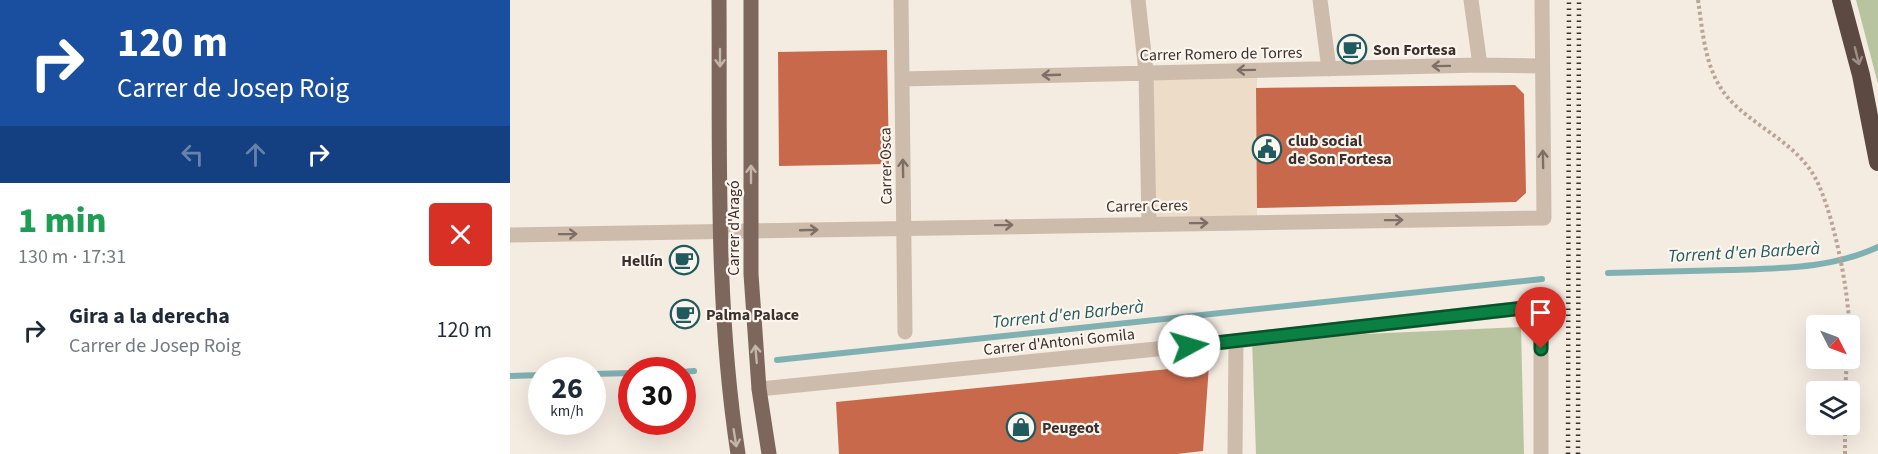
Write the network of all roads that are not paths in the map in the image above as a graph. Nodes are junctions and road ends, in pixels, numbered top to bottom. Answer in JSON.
{"nodes":[{"id":1,"x":719,"y":0,"type":"edge"},
{"id":2,"x":751,"y":0,"type":"edge"},
{"id":3,"x":901,"y":0,"type":"edge"},
{"id":4,"x":1138,"y":0,"type":"edge"},
{"id":5,"x":1320,"y":0,"type":"edge"},
{"id":6,"x":1471,"y":0,"type":"edge"},
{"id":7,"x":1542,"y":0,"type":"edge"},
{"id":8,"x":1841,"y":0,"type":"edge"},
{"id":9,"x":1480,"y":65,"type":"junction"},
{"id":10,"x":1541,"y":66,"type":"junction"},
{"id":11,"x":1329,"y":69,"type":"junction"},
{"id":12,"x":1146,"y":72,"type":"junction"},
{"id":13,"x":902,"y":79,"type":"junction"},
{"id":14,"x":1878,"y":162,"type":"edge"},
{"id":15,"x":1149,"y":223,"type":"junction"},
{"id":16,"x":904,"y":227,"type":"junction"},
{"id":17,"x":750,"y":232,"type":"junction"},
{"id":18,"x":720,"y":233,"type":"junction"},
{"id":19,"x":510,"y":235,"type":"edge"},
{"id":20,"x":905,"y":333,"type":"dead end"},
{"id":21,"x":1236,"y":341,"type":"junction"},
{"id":22,"x":759,"y":389,"type":"junction"},
{"id":23,"x":738,"y":454,"type":"edge"},
{"id":24,"x":769,"y":454,"type":"edge"},
{"id":25,"x":1235,"y":454,"type":"edge"},
{"id":26,"x":1542,"y":454,"type":"edge"}],
"edges":[{"from":1,"to":18,"type":"main road","name":"Carrer d'Aragó","one_way":true},
{"from":17,"to":2,"type":"main road","name":"Carrer d'Aragó","one_way":true},
{"from":3,"to":13,"type":"street","name":"Carrer Osca"},
{"from":4,"to":12,"type":"street"},
{"from":5,"to":11,"type":"street"},
{"from":6,"to":9,"type":"street"},
{"from":7,"to":10,"type":"street"},
{"from":8,"to":14,"type":"highway","one_way":true},
{"from":9,"to":10,"type":"street","name":"Carrer Romero de Torres"},
{"from":9,"to":11,"type":"street","name":"Carrer Romero de Torres","one_way":true},
{"from":15,"to":10,"type":"street","name":"Carrer Ceres","one_way":true},
{"from":11,"to":12,"type":"street","name":"Carrer Romero de Torres","one_way":true},
{"from":12,"to":13,"type":"street","name":"Carrer Romero de Torres","one_way":true},
{"from":12,"to":15,"type":"street"},
{"from":16,"to":13,"type":"street","name":"Carrer Osca","one_way":true},
{"from":16,"to":15,"type":"street","name":"Carrer Ceres","one_way":true},
{"from":17,"to":16,"type":"street","name":"Carrer Ceres","one_way":true},
{"from":16,"to":20,"type":"street","name":"Carrer Osca"},
{"from":17,"to":18,"type":"street","name":"Carrer Ceres"},
{"from":22,"to":17,"type":"main road","name":"Carrer d'Aragó","one_way":true},
{"from":19,"to":18,"type":"street","name":"Carrer Ceres","one_way":true},
{"from":18,"to":23,"type":"main road","name":"Carrer d'Aragó","one_way":true},
{"from":21,"to":22,"type":"street","name":"Carrer d'Antoni Gomila"},
{"from":21,"to":25,"type":"street"},
{"from":21,"to":26,"type":"street","name":"Carrer d'Antoni Gomila"},
{"from":22,"to":24,"type":"main road","name":"Carrer d'Aragó"}]}
